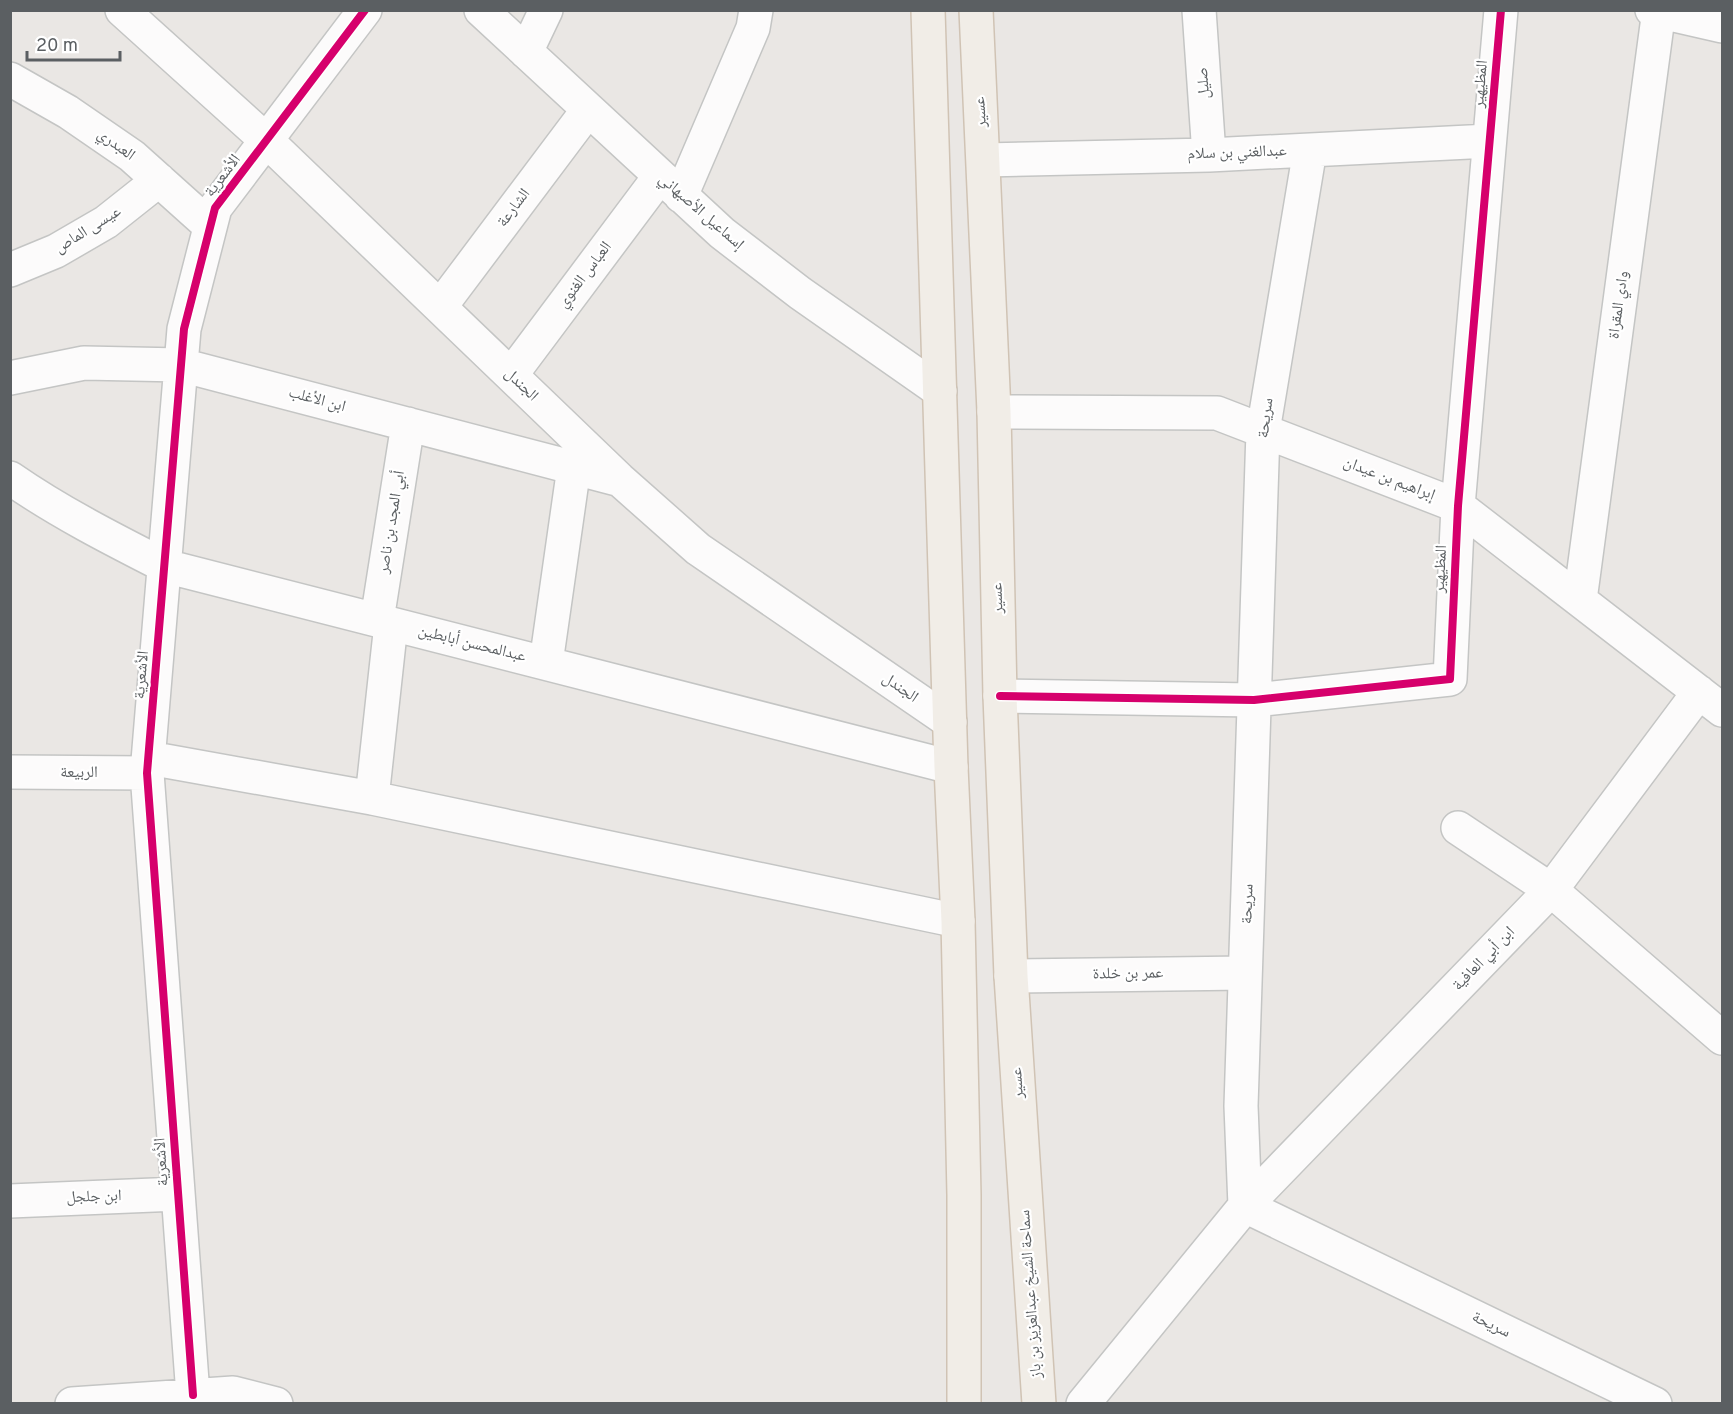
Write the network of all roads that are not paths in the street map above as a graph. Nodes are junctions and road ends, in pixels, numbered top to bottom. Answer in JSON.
{"nodes":[{"id":1,"x":122,"y":10,"type":"edge"},
{"id":2,"x":365,"y":10,"type":"edge"},
{"id":3,"x":481,"y":10,"type":"edge"},
{"id":4,"x":546,"y":10,"type":"edge"},
{"id":5,"x":756,"y":10,"type":"edge"},
{"id":6,"x":928,"y":10,"type":"edge"},
{"id":7,"x":976,"y":10,"type":"edge"},
{"id":8,"x":1198,"y":10,"type":"edge"},
{"id":9,"x":1501,"y":10,"type":"edge"},
{"id":10,"x":1656,"y":11,"type":"edge"},
{"id":11,"x":1722,"y":26,"type":"edge"},
{"id":12,"x":526,"y":52,"type":"junction"},
{"id":13,"x":10,"y":79,"type":"edge"},
{"id":14,"x":588,"y":110,"type":"junction"},
{"id":15,"x":266,"y":140,"type":"junction"},
{"id":16,"x":1489,"y":141,"type":"junction"},
{"id":17,"x":1310,"y":150,"type":"junction"},
{"id":18,"x":1209,"y":155,"type":"junction"},
{"id":19,"x":984,"y":160,"type":"junction"},
{"id":20,"x":159,"y":180,"type":"junction"},
{"id":21,"x":671,"y":186,"type":"junction"},
{"id":22,"x":210,"y":226,"type":"junction"},
{"id":23,"x":10,"y":270,"type":"edge"},
{"id":24,"x":440,"y":307,"type":"junction"},
{"id":25,"x":182,"y":365,"type":"junction"},
{"id":26,"x":511,"y":375,"type":"junction"},
{"id":27,"x":10,"y":378,"type":"edge"},
{"id":28,"x":940,"y":391,"type":"junction"},
{"id":29,"x":994,"y":412,"type":"junction"},
{"id":30,"x":408,"y":424,"type":"junction"},
{"id":31,"x":1263,"y":431,"type":"junction"},
{"id":32,"x":574,"y":467,"type":"junction"},
{"id":33,"x":10,"y":478,"type":"edge"},
{"id":34,"x":619,"y":479,"type":"junction"},
{"id":35,"x":1458,"y":506,"type":"junction"},
{"id":36,"x":165,"y":566,"type":"junction"},
{"id":37,"x":1580,"y":600,"type":"junction"},
{"id":38,"x":384,"y":622,"type":"junction"},
{"id":39,"x":546,"y":663,"type":"junction"},
{"id":40,"x":1000,"y":696,"type":"junction"},
{"id":41,"x":1716,"y":697,"type":"edge"},
{"id":42,"x":1254,"y":700,"type":"junction"},
{"id":43,"x":950,"y":722,"type":"junction"},
{"id":44,"x":148,"y":766,"type":"junction"},
{"id":45,"x":951,"y":767,"type":"junction"},
{"id":46,"x":10,"y":772,"type":"edge"},
{"id":47,"x":372,"y":798,"type":"junction"},
{"id":48,"x":1458,"y":828,"type":"dead end"},
{"id":49,"x":1551,"y":890,"type":"junction"},
{"id":50,"x":958,"y":921,"type":"junction"},
{"id":51,"x":1245,"y":973,"type":"junction"},
{"id":52,"x":1011,"y":976,"type":"junction"},
{"id":53,"x":1722,"y":1038,"type":"edge"},
{"id":54,"x":1024,"y":1184,"type":"junction"},
{"id":55,"x":178,"y":1194,"type":"junction"},
{"id":56,"x":10,"y":1201,"type":"edge"},
{"id":57,"x":1245,"y":1206,"type":"junction"},
{"id":58,"x":193,"y":1395,"type":"junction"},
{"id":59,"x":72,"y":1404,"type":"edge"},
{"id":60,"x":276,"y":1404,"type":"edge"},
{"id":61,"x":964,"y":1404,"type":"edge"},
{"id":62,"x":1016,"y":1404,"type":"edge"},
{"id":63,"x":1039,"y":1404,"type":"edge"},
{"id":64,"x":1083,"y":1404,"type":"edge"},
{"id":65,"x":1655,"y":1404,"type":"edge"}],
"edges":[{"from":1,"to":15,"type":"street","name":"الجندل"},
{"from":2,"to":15,"type":"street","name":"الأشعرية"},
{"from":3,"to":12,"type":"street","name":"إسماعيل الأصبهاني"},
{"from":4,"to":12,"type":"street"},
{"from":5,"to":21,"type":"street","name":"العباس الغنوي"},
{"from":6,"to":28,"type":"main road"},
{"from":7,"to":19,"type":"main road","name":"عسير"},
{"from":8,"to":18,"type":"street","name":"صليل"},
{"from":9,"to":16,"type":"street","name":"المظيهير"},
{"from":10,"to":11,"type":"street"},
{"from":10,"to":37,"type":"street","name":"وادي المقراة"},
{"from":12,"to":14,"type":"street","name":"إسماعيل الأصبهاني"},
{"from":13,"to":20,"type":"street","name":"العبدري"},
{"from":14,"to":21,"type":"street","name":"إسماعيل الأصبهاني"},
{"from":14,"to":24,"type":"street","name":"الشارعة"},
{"from":15,"to":22,"type":"street","name":"الأشعرية"},
{"from":15,"to":24,"type":"street","name":"الجندل"},
{"from":16,"to":17,"type":"street","name":"عبدالغني بن سلام"},
{"from":16,"to":35,"type":"street","name":"المظيهير"},
{"from":17,"to":18,"type":"street","name":"عبدالغني بن سلام"},
{"from":17,"to":31,"type":"street","name":"سريحة"},
{"from":18,"to":19,"type":"street","name":"عبدالغني بن سلام"},
{"from":19,"to":29,"type":"main road","name":"عسير"},
{"from":20,"to":22,"type":"street","name":"العبدري"},
{"from":20,"to":23,"type":"street","name":"عيسى الماص"},
{"from":21,"to":26,"type":"street","name":"العباس الغنوي"},
{"from":21,"to":28,"type":"street","name":"إسماعيل الأصبهاني"},
{"from":22,"to":25,"type":"street","name":"الأشعرية"},
{"from":24,"to":26,"type":"street","name":"الجندل"},
{"from":25,"to":27,"type":"street","name":"ابن الأغلب"},
{"from":25,"to":30,"type":"street","name":"ابن الأغلب"},
{"from":25,"to":36,"type":"street","name":"الأشعرية"},
{"from":26,"to":34,"type":"street","name":"الجندل"},
{"from":28,"to":43,"type":"main road"},
{"from":29,"to":31,"type":"street","name":"إبراهيم بن عيدان"},
{"from":29,"to":40,"type":"main road","name":"عسير"},
{"from":30,"to":32,"type":"street","name":"ابن الأغلب"},
{"from":30,"to":38,"type":"street","name":"أبي المجد بن ناصر"},
{"from":31,"to":35,"type":"street","name":"إبراهيم بن عيدان"},
{"from":31,"to":42,"type":"street","name":"سريحة"},
{"from":32,"to":34,"type":"street","name":"ابن الأغلب"},
{"from":32,"to":39,"type":"street"},
{"from":33,"to":36,"type":"street","name":"عبدالمحسن أبابطين"},
{"from":34,"to":43,"type":"street","name":"الجندل"},
{"from":35,"to":37,"type":"street","name":"إبراهيم بن عيدان"},
{"from":35,"to":42,"type":"street","name":"المظيهير"},
{"from":36,"to":38,"type":"street","name":"عبدالمحسن أبابطين"},
{"from":36,"to":44,"type":"street","name":"الأشعرية"},
{"from":37,"to":41,"type":"street","name":"إبراهيم بن عيدان"},
{"from":38,"to":39,"type":"street","name":"عبدالمحسن أبابطين"},
{"from":38,"to":47,"type":"street","name":"أبي المجد بن ناصر"},
{"from":39,"to":45,"type":"street","name":"عبدالمحسن أبابطين"},
{"from":40,"to":42,"type":"street","name":"المظيهير"},
{"from":40,"to":52,"type":"main road","name":"عسير"},
{"from":41,"to":49,"type":"street","name":"ابن أبي العافية"},
{"from":42,"to":51,"type":"street","name":"سريحة"},
{"from":43,"to":45,"type":"main road"},
{"from":44,"to":46,"type":"street","name":"الربيعة"},
{"from":44,"to":47,"type":"street","name":"الربيعة"},
{"from":44,"to":55,"type":"street","name":"الأشعرية"},
{"from":45,"to":50,"type":"main road"},
{"from":47,"to":50,"type":"street","name":"الربيعة"},
{"from":48,"to":49,"type":"street"},
{"from":49,"to":53,"type":"street"},
{"from":49,"to":57,"type":"street","name":"ابن أبي العافية"},
{"from":50,"to":61,"type":"main road"},
{"from":51,"to":52,"type":"street","name":"عمر بن خلدة"},
{"from":51,"to":57,"type":"street","name":"سريحة"},
{"from":52,"to":54,"type":"main road","name":"عسير"},
{"from":54,"to":62,"type":"main road"},
{"from":54,"to":63,"type":"main road","name":"سماحة الشيخ عبدالعزيز بن باز"},
{"from":55,"to":56,"type":"street","name":"ابن جلجل"},
{"from":55,"to":58,"type":"street","name":"الأشعرية"},
{"from":57,"to":64,"type":"street","name":"ابن أبي العافية"},
{"from":57,"to":65,"type":"street","name":"سريحة"},
{"from":58,"to":59,"type":"street"},
{"from":58,"to":60,"type":"street"}]}
